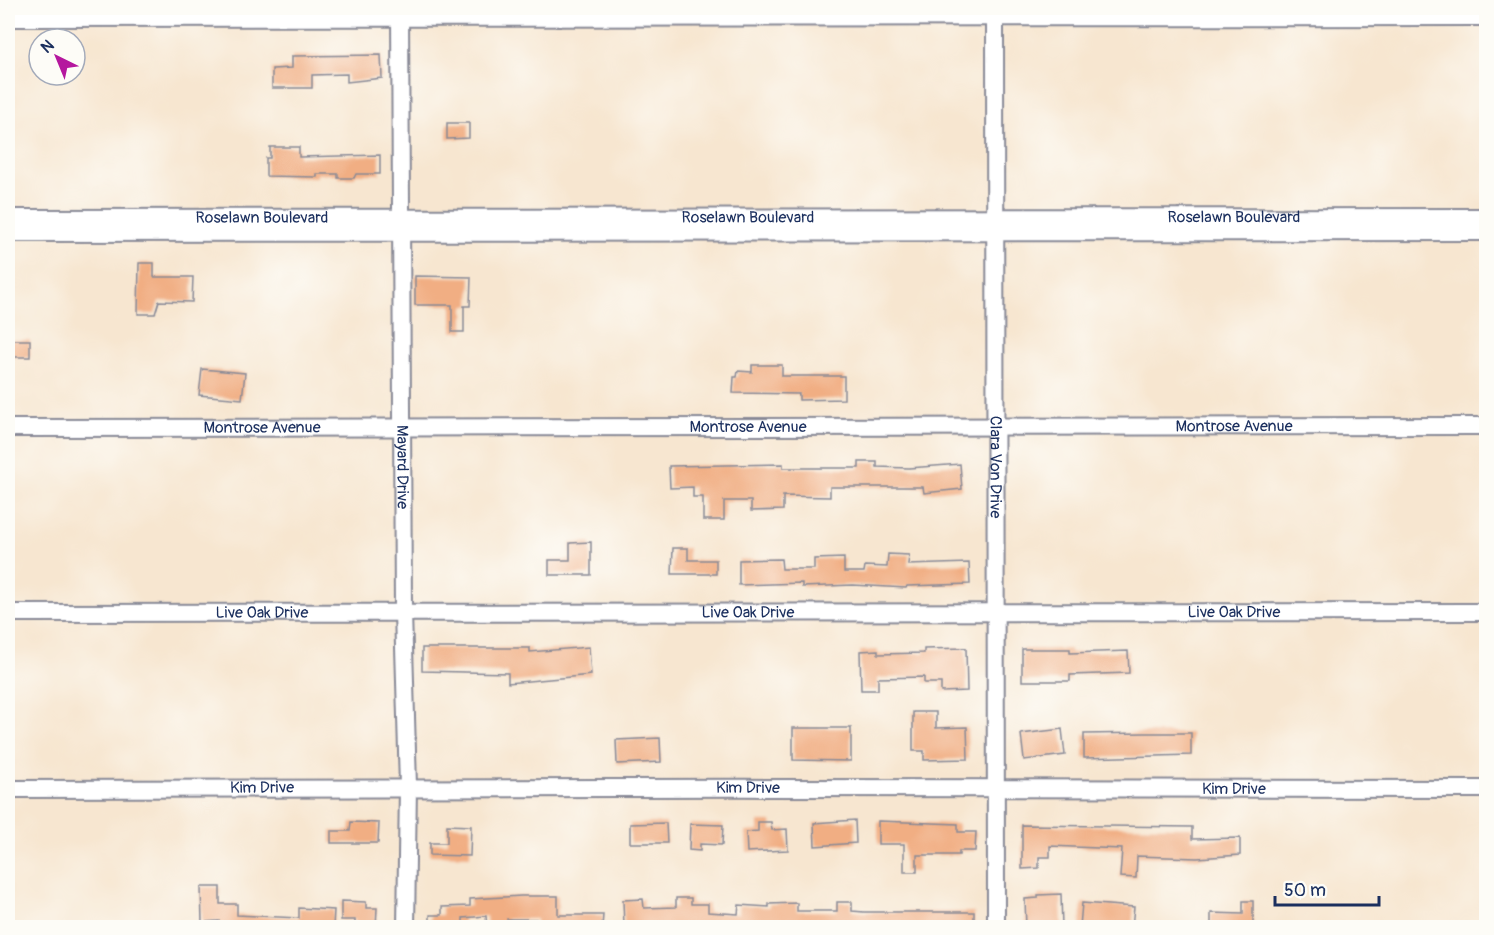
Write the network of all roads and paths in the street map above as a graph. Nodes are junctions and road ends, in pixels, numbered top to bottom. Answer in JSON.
{"nodes":[{"id":1,"x":400,"y":12,"type":"edge"},
{"id":2,"x":995,"y":12,"type":"edge"},
{"id":3,"x":1343,"y":12,"type":"edge"},
{"id":4,"x":1371,"y":12,"type":"edge"},
{"id":5,"x":1486,"y":16,"type":"edge"},
{"id":6,"x":8,"y":18,"type":"edge"},
{"id":7,"x":1486,"y":217,"type":"edge"},
{"id":8,"x":8,"y":218,"type":"edge"},
{"id":9,"x":1326,"y":224,"type":"junction"},
{"id":10,"x":74,"y":225,"type":"junction"},
{"id":11,"x":400,"y":225,"type":"junction"},
{"id":12,"x":995,"y":225,"type":"junction"},
{"id":13,"x":1486,"y":232,"type":"edge"},
{"id":14,"x":8,"y":234,"type":"edge"},
{"id":15,"x":1486,"y":426,"type":"edge"},
{"id":16,"x":8,"y":428,"type":"edge"},
{"id":17,"x":404,"y":428,"type":"junction"},
{"id":18,"x":994,"y":428,"type":"junction"},
{"id":19,"x":403,"y":612,"type":"junction"},
{"id":20,"x":996,"y":612,"type":"junction"},
{"id":21,"x":1486,"y":612,"type":"edge"},
{"id":22,"x":8,"y":613,"type":"edge"},
{"id":23,"x":408,"y":786,"type":"junction"},
{"id":24,"x":996,"y":788,"type":"junction"},
{"id":25,"x":8,"y":789,"type":"edge"},
{"id":26,"x":1486,"y":789,"type":"edge"},
{"id":27,"x":406,"y":927,"type":"edge"},
{"id":28,"x":996,"y":927,"type":"edge"}],
"edges":[{"from":1,"to":2,"type":"street"},
{"from":1,"to":6,"type":"street"},
{"from":1,"to":11,"type":"street","name":"Mayard Drive"},
{"from":2,"to":3,"type":"street"},
{"from":2,"to":12,"type":"street","name":"Clara Von Drive"},
{"from":3,"to":4,"type":"street"},
{"from":4,"to":5,"type":"street"},
{"from":7,"to":9,"type":"street","name":"Roselawn Boulevard"},
{"from":8,"to":10,"type":"street","name":"Roselawn Boulevard"},
{"from":9,"to":12,"type":"street","name":"Roselawn Boulevard"},
{"from":9,"to":13,"type":"street","name":"Roselawn Boulevard"},
{"from":10,"to":11,"type":"street","name":"Roselawn Boulevard"},
{"from":10,"to":14,"type":"street","name":"Roselawn Boulevard"},
{"from":11,"to":12,"type":"street","name":"Roselawn Boulevard"},
{"from":11,"to":17,"type":"street","name":"Mayard Drive"},
{"from":12,"to":18,"type":"street","name":"Clara Von Drive"},
{"from":15,"to":18,"type":"street","name":"Montrose Avenue"},
{"from":16,"to":17,"type":"street","name":"Montrose Avenue"},
{"from":17,"to":18,"type":"street","name":"Montrose Avenue"},
{"from":17,"to":19,"type":"street","name":"Mayard Drive"},
{"from":18,"to":20,"type":"street","name":"Clara Von Drive"},
{"from":19,"to":20,"type":"street","name":"Live Oak Drive"},
{"from":19,"to":22,"type":"street","name":"Live Oak Drive"},
{"from":19,"to":23,"type":"street","name":"Mayard Drive"},
{"from":20,"to":21,"type":"street","name":"Live Oak Drive"},
{"from":20,"to":24,"type":"street","name":"Clara Von Drive"},
{"from":23,"to":24,"type":"street","name":"Kim Drive"},
{"from":23,"to":25,"type":"street","name":"Kim Drive"},
{"from":23,"to":27,"type":"street","name":"Mayard Drive"},
{"from":24,"to":26,"type":"street","name":"Kim Drive"},
{"from":24,"to":28,"type":"street","name":"Clara Von Drive"}]}
